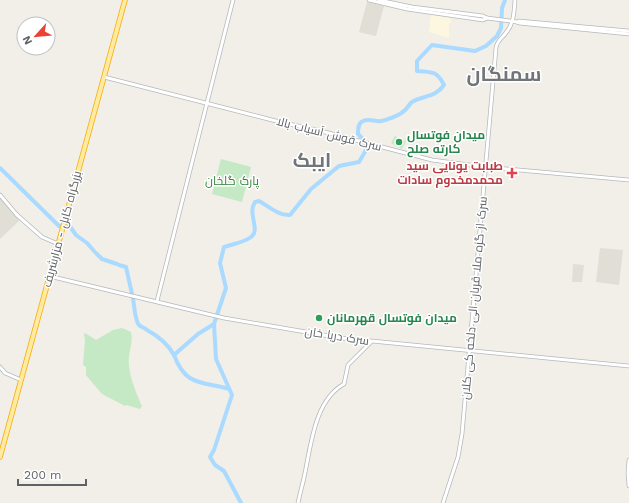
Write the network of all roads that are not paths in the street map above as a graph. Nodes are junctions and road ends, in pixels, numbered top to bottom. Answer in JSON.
{"nodes":[{"id":1,"x":125,"y":0,"type":"edge"},
{"id":2,"x":232,"y":0,"type":"edge"},
{"id":3,"x":369,"y":0,"type":"edge"},
{"id":4,"x":379,"y":0,"type":"edge"},
{"id":5,"x":514,"y":0,"type":"edge"},
{"id":6,"x":487,"y":18,"type":"junction"},
{"id":7,"x":512,"y":21,"type":"junction"},
{"id":8,"x":629,"y":32,"type":"edge"},
{"id":9,"x":104,"y":77,"type":"junction"},
{"id":10,"x":206,"y":103,"type":"junction"},
{"id":11,"x":485,"y":166,"type":"junction"},
{"id":12,"x":629,"y":180,"type":"edge"},
{"id":13,"x":0,"y":195,"type":"edge"},
{"id":14,"x":58,"y":244,"type":"junction"},
{"id":15,"x":49,"y":276,"type":"junction"},
{"id":16,"x":157,"y":301,"type":"junction"},
{"id":17,"x":371,"y":342,"type":"junction"},
{"id":18,"x":469,"y":350,"type":"junction"},
{"id":19,"x":629,"y":366,"type":"edge"},
{"id":20,"x":0,"y":367,"type":"edge"},
{"id":21,"x":21,"y":380,"type":"junction"},
{"id":22,"x":0,"y":457,"type":"edge"},
{"id":23,"x":629,"y":460,"type":"edge"},
{"id":24,"x":629,"y":486,"type":"edge"},
{"id":25,"x":298,"y":503,"type":"edge"},
{"id":26,"x":443,"y":503,"type":"edge"}],
"edges":[{"from":1,"to":9,"type":"highway","name":"بزرگراه کابل - مزارشریف"},
{"from":2,"to":10,"type":"street"},
{"from":3,"to":6,"type":"street"},
{"from":4,"to":6,"type":"street"},
{"from":5,"to":7,"type":"street"},
{"from":6,"to":7,"type":"street"},
{"from":7,"to":8,"type":"street"},
{"from":7,"to":11,"type":"street","name":"سرک از گزه ملا قربان الی دلخه کی کلان"},
{"from":9,"to":10,"type":"street","name":"سرک قوش آسیاب بالا"},
{"from":9,"to":14,"type":"highway","name":"بزرگراه کابل - مزارشریف"},
{"from":10,"to":11,"type":"street","name":"سرک قوش آسیاب بالا"},
{"from":10,"to":16,"type":"street"},
{"from":11,"to":12,"type":"street","name":"سرک قوش آسیاب بالا"},
{"from":11,"to":18,"type":"street","name":"سرک از گزه ملا قربان الی دلخه کی کلان"},
{"from":13,"to":14,"type":"street"},
{"from":14,"to":15,"type":"highway","name":"بزرگراه کابل - مزارشریف"},
{"from":15,"to":16,"type":"street","name":"سرک دریا خان"},
{"from":15,"to":21,"type":"highway","name":"بزرگراه کابل - مزارشریف"},
{"from":16,"to":17,"type":"street","name":"سرک دریا خان"},
{"from":17,"to":18,"type":"street","name":"سرک دریا خان"},
{"from":17,"to":25,"type":"street"},
{"from":18,"to":19,"type":"street","name":"سرک دریا خان"},
{"from":18,"to":26,"type":"street","name":"سرک از گزه ملا قربان الی دلخه کی کلان"},
{"from":20,"to":21,"type":"street"},
{"from":21,"to":22,"type":"highway","name":"بزرگراه کابل - مزارشریف"},
{"from":23,"to":24,"type":"street"}]}
